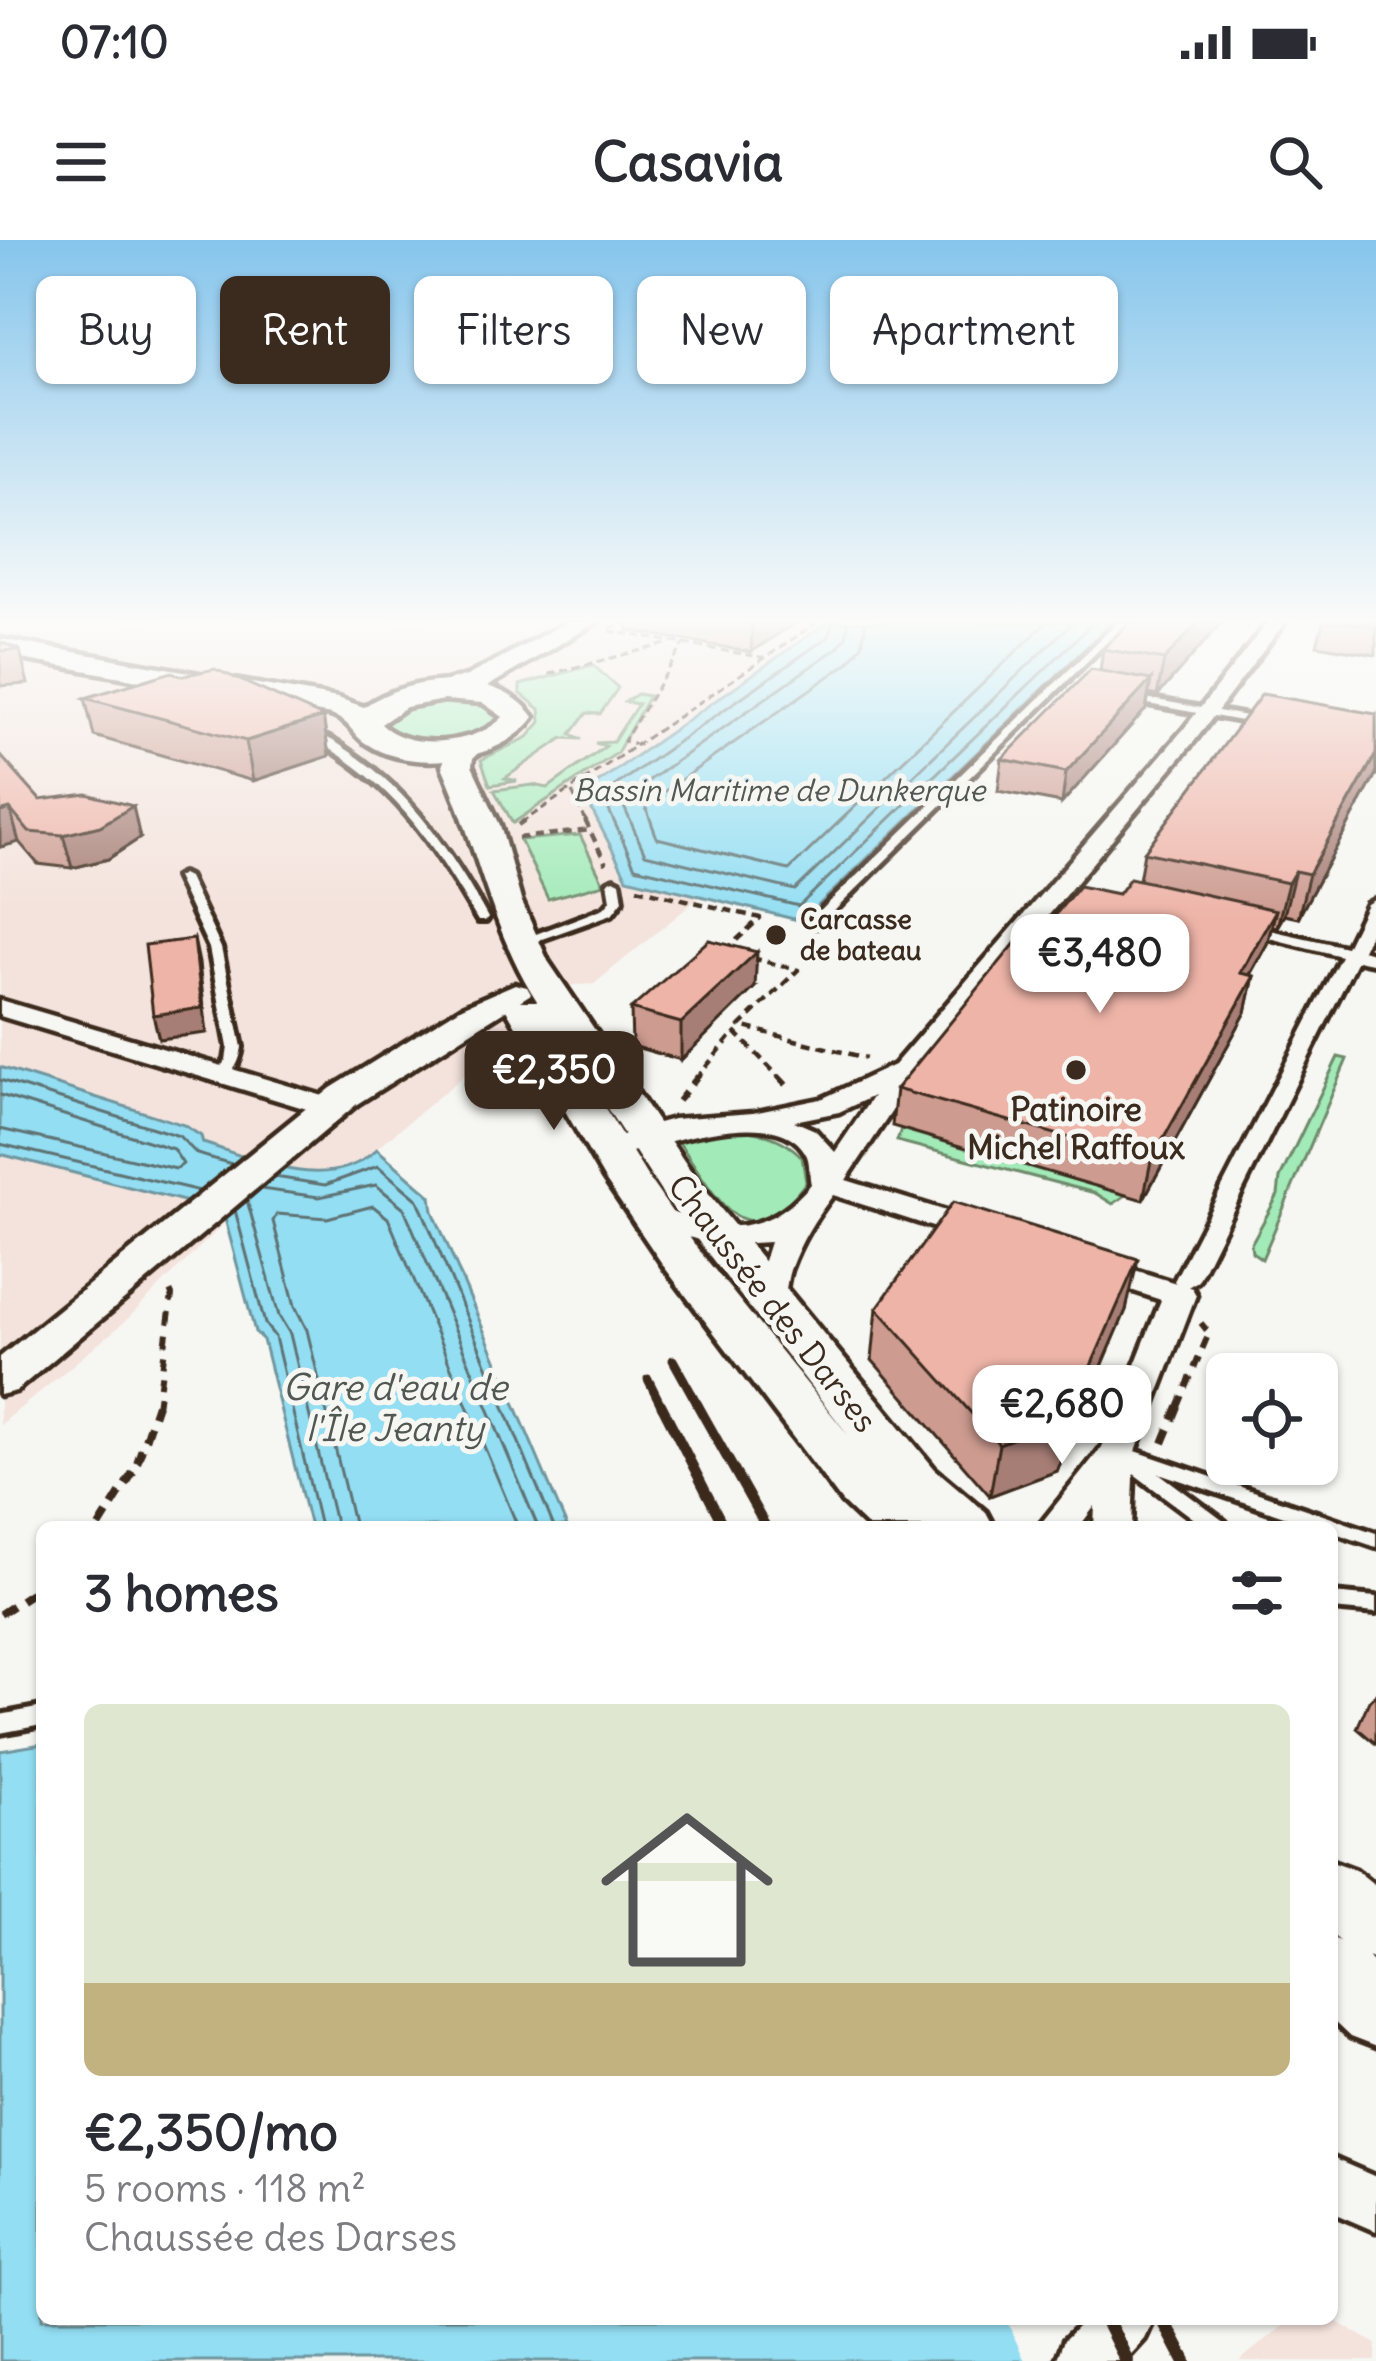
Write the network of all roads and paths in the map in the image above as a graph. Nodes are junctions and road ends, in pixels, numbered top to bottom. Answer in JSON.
{"nodes":[{"id":1,"x":517,"y":721,"type":"edge"},
{"id":2,"x":637,"y":721,"type":"edge"},
{"id":3,"x":675,"y":721,"type":"edge"},
{"id":4,"x":1022,"y":721,"type":"edge"},
{"id":5,"x":1203,"y":721,"type":"edge"},
{"id":6,"x":1255,"y":721,"type":"edge"},
{"id":7,"x":366,"y":722,"type":"edge"},
{"id":8,"x":1272,"y":724,"type":"edge"},
{"id":9,"x":299,"y":728,"type":"edge"},
{"id":10,"x":472,"y":745,"type":"junction"},
{"id":11,"x":639,"y":746,"type":"junction"},
{"id":12,"x":411,"y":747,"type":"junction"},
{"id":13,"x":572,"y":791,"type":"junction"},
{"id":14,"x":592,"y":830,"type":"junction"},
{"id":15,"x":514,"y":838,"type":"junction"},
{"id":16,"x":521,"y":854,"type":"dead end"},
{"id":17,"x":182,"y":877,"type":"dead end"},
{"id":18,"x":614,"y":882,"type":"junction"},
{"id":19,"x":1057,"y":887,"type":"junction"},
{"id":20,"x":1089,"y":895,"type":"edge"},
{"id":21,"x":1376,"y":904,"type":"edge"},
{"id":22,"x":482,"y":918,"type":"junction"},
{"id":23,"x":815,"y":923,"type":"dead end"},
{"id":24,"x":1220,"y":924,"type":"edge"},
{"id":25,"x":521,"y":942,"type":"junction"},
{"id":26,"x":1351,"y":953,"type":"junction"},
{"id":27,"x":1376,"y":959,"type":"edge"},
{"id":28,"x":530,"y":988,"type":"junction"},
{"id":29,"x":0,"y":1008,"type":"edge"},
{"id":30,"x":740,"y":1026,"type":"junction"},
{"id":31,"x":906,"y":1068,"type":"junction"},
{"id":32,"x":590,"y":1071,"type":"junction"},
{"id":33,"x":221,"y":1075,"type":"junction"},
{"id":34,"x":330,"y":1107,"type":"junction"},
{"id":35,"x":710,"y":1121,"type":"junction"},
{"id":36,"x":749,"y":1121,"type":"junction"},
{"id":37,"x":644,"y":1132,"type":"junction"},
{"id":38,"x":825,"y":1183,"type":"junction"},
{"id":39,"x":650,"y":1214,"type":"junction"},
{"id":40,"x":797,"y":1216,"type":"junction"},
{"id":41,"x":719,"y":1236,"type":"junction"},
{"id":42,"x":172,"y":1242,"type":"junction"},
{"id":43,"x":1024,"y":1246,"type":"edge"},
{"id":44,"x":1069,"y":1260,"type":"edge"},
{"id":45,"x":1183,"y":1288,"type":"junction"},
{"id":46,"x":768,"y":1299,"type":"junction"},
{"id":47,"x":0,"y":1380,"type":"edge"},
{"id":48,"x":1118,"y":1452,"type":"junction"},
{"id":49,"x":104,"y":1521,"type":"edge"},
{"id":50,"x":897,"y":1521,"type":"edge"},
{"id":51,"x":959,"y":1521,"type":"edge"},
{"id":52,"x":1063,"y":1521,"type":"edge"},
{"id":53,"x":1113,"y":1521,"type":"edge"},
{"id":54,"x":1210,"y":1521,"type":"edge"},
{"id":55,"x":1320,"y":1521,"type":"edge"},
{"id":56,"x":1338,"y":1527,"type":"edge"},
{"id":57,"x":1376,"y":1540,"type":"edge"},
{"id":58,"x":36,"y":1590,"type":"edge"},
{"id":59,"x":1338,"y":1602,"type":"edge"},
{"id":60,"x":1376,"y":1605,"type":"edge"},
{"id":61,"x":0,"y":1614,"type":"edge"},
{"id":62,"x":36,"y":1717,"type":"edge"},
{"id":63,"x":0,"y":1724,"type":"edge"},
{"id":64,"x":1338,"y":1897,"type":"edge"},
{"id":65,"x":1376,"y":1928,"type":"edge"},
{"id":66,"x":1338,"y":1977,"type":"edge"},
{"id":67,"x":1376,"y":2012,"type":"edge"},
{"id":68,"x":1338,"y":2188,"type":"edge"},
{"id":69,"x":1376,"y":2204,"type":"edge"},
{"id":70,"x":1119,"y":2325,"type":"edge"},
{"id":71,"x":1085,"y":2361,"type":"edge"}],
"edges":[{"from":1,"to":10,"type":"main road"},
{"from":2,"to":11,"type":"path"},
{"from":3,"to":11,"type":"path"},
{"from":4,"to":23,"type":"lane"},
{"from":5,"to":19,"type":"street"},
{"from":6,"to":8,"type":"lane"},
{"from":7,"to":12,"type":"main road"},
{"from":9,"to":22,"type":"lane","name":"Chaussée des Darses"},
{"from":10,"to":12,"type":"main road"},
{"from":10,"to":25,"type":"main road","name":"Chaussée des Darses"},
{"from":11,"to":13,"type":"path"},
{"from":12,"to":22,"type":"main road","name":"Chaussée des Darses"},
{"from":13,"to":14,"type":"path"},
{"from":13,"to":15,"type":"path"},
{"from":14,"to":15,"type":"path"},
{"from":14,"to":18,"type":"path"},
{"from":15,"to":16,"type":"path"},
{"from":17,"to":33,"type":"lane"},
{"from":18,"to":25,"type":"lane"},
{"from":18,"to":30,"type":"path"},
{"from":19,"to":20,"type":"street"},
{"from":19,"to":31,"type":"street"},
{"from":21,"to":26,"type":"street"},
{"from":22,"to":28,"type":"main road","name":"Chaussée des Darses"},
{"from":24,"to":26,"type":"street"},
{"from":25,"to":28,"type":"main road","name":"Chaussée des Darses"},
{"from":26,"to":27,"type":"street"},
{"from":26,"to":45,"type":"street"},
{"from":28,"to":32,"type":"main road","name":"Chaussée des Darses"},
{"from":28,"to":34,"type":"street"},
{"from":29,"to":33,"type":"street"},
{"from":30,"to":31,"type":"path"},
{"from":30,"to":37,"type":"path"},
{"from":31,"to":36,"type":"street"},
{"from":31,"to":38,"type":"street"},
{"from":32,"to":35,"type":"street"},
{"from":32,"to":37,"type":"main road","name":"Chaussée des Darses"},
{"from":33,"to":34,"type":"street"},
{"from":34,"to":42,"type":"street"},
{"from":35,"to":36,"type":"street"},
{"from":35,"to":37,"type":"street"},
{"from":36,"to":38,"type":"street"},
{"from":37,"to":39,"type":"main road","name":"Chaussée des Darses"},
{"from":37,"to":41,"type":"main road","name":"Chaussée des Darses"},
{"from":38,"to":40,"type":"street"},
{"from":38,"to":43,"type":"street"},
{"from":39,"to":41,"type":"street"},
{"from":39,"to":50,"type":"main road","name":"Chaussée des Darses"},
{"from":40,"to":41,"type":"street"},
{"from":40,"to":46,"type":"street"},
{"from":41,"to":46,"type":"main road","name":"Chaussée des Darses"},
{"from":42,"to":47,"type":"street"},
{"from":42,"to":49,"type":"path"},
{"from":44,"to":45,"type":"street"},
{"from":45,"to":48,"type":"street"},
{"from":46,"to":51,"type":"main road","name":"Chaussée des Darses"},
{"from":48,"to":52,"type":"street"},
{"from":48,"to":53,"type":"street"},
{"from":48,"to":54,"type":"lane"},
{"from":48,"to":55,"type":"lane"},
{"from":56,"to":57,"type":"lane"},
{"from":58,"to":61,"type":"path"},
{"from":59,"to":60,"type":"lane"},
{"from":62,"to":63,"type":"lane"},
{"from":64,"to":65,"type":"main road"},
{"from":66,"to":67,"type":"main road"},
{"from":68,"to":69,"type":"street"},
{"from":70,"to":71,"type":"street"}]}
